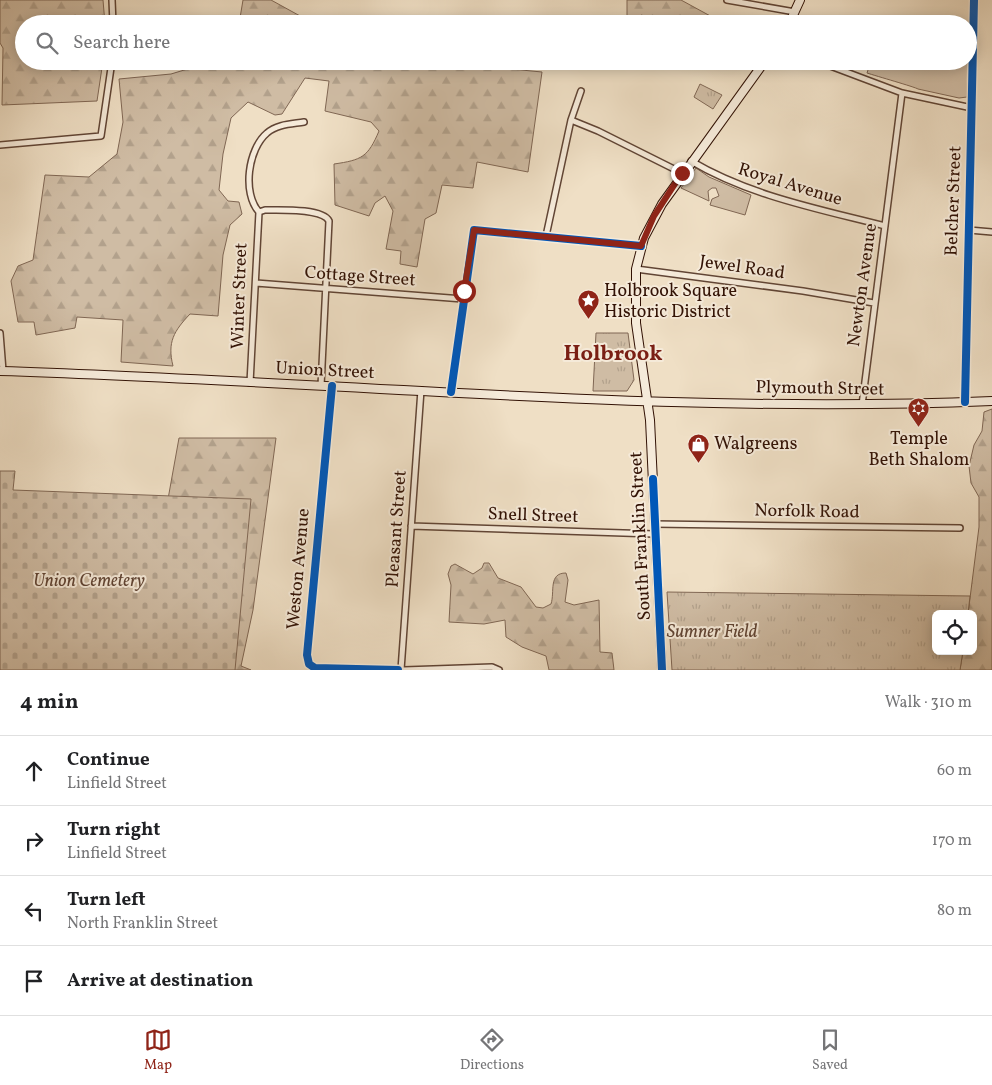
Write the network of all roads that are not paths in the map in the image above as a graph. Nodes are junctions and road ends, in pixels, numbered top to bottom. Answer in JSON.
{"nodes":[{"id":1,"x":112,"y":0,"type":"edge"},
{"id":2,"x":728,"y":0,"type":"edge"},
{"id":3,"x":800,"y":0,"type":"edge"},
{"id":4,"x":974,"y":0,"type":"edge"},
{"id":5,"x":795,"y":12,"type":"junction"},
{"id":6,"x":113,"y":15,"type":"edge"},
{"id":7,"x":794,"y":15,"type":"edge"},
{"id":8,"x":974,"y":15,"type":"edge"},
{"id":9,"x":111,"y":70,"type":"edge"},
{"id":10,"x":758,"y":70,"type":"edge"},
{"id":11,"x":841,"y":70,"type":"edge"},
{"id":12,"x":973,"y":70,"type":"edge"},
{"id":13,"x":581,"y":91,"type":"dead end"},
{"id":14,"x":902,"y":93,"type":"junction"},
{"id":15,"x":972,"y":108,"type":"junction"},
{"id":16,"x":571,"y":120,"type":"junction"},
{"id":17,"x":304,"y":122,"type":"dead end"},
{"id":18,"x":0,"y":145,"type":"edge"},
{"id":19,"x":691,"y":161,"type":"junction"},
{"id":20,"x":682,"y":173,"type":"junction"},
{"id":21,"x":259,"y":212,"type":"junction"},
{"id":22,"x":885,"y":226,"type":"junction"},
{"id":23,"x":968,"y":230,"type":"junction"},
{"id":24,"x":992,"y":232,"type":"edge"},
{"id":25,"x":546,"y":236,"type":"junction"},
{"id":26,"x":641,"y":246,"type":"junction"},
{"id":27,"x":636,"y":269,"type":"junction"},
{"id":28,"x":256,"y":283,"type":"junction"},
{"id":29,"x":326,"y":288,"type":"junction"},
{"id":30,"x":463,"y":299,"type":"junction"},
{"id":31,"x":874,"y":303,"type":"junction"},
{"id":32,"x":0,"y":333,"type":"edge"},
{"id":33,"x":1,"y":371,"type":"edge"},
{"id":34,"x":250,"y":382,"type":"junction"},
{"id":35,"x":321,"y":386,"type":"junction"},
{"id":36,"x":332,"y":386,"type":"junction"},
{"id":37,"x":421,"y":390,"type":"junction"},
{"id":38,"x":451,"y":392,"type":"junction"},
{"id":39,"x":648,"y":401,"type":"junction"},
{"id":40,"x":992,"y":401,"type":"edge"},
{"id":41,"x":965,"y":402,"type":"junction"},
{"id":42,"x":862,"y":405,"type":"junction"},
{"id":43,"x":654,"y":524,"type":"junction"},
{"id":44,"x":411,"y":526,"type":"junction"},
{"id":45,"x":960,"y":528,"type":"dead end"},
{"id":46,"x":654,"y":534,"type":"junction"},
{"id":47,"x":401,"y":670,"type":"edge"},
{"id":48,"x":498,"y":670,"type":"edge"},
{"id":49,"x":662,"y":670,"type":"edge"}],
"edges":[{"from":1,"to":6,"type":"street"},
{"from":2,"to":5,"type":"street"},
{"from":3,"to":5,"type":"main road"},
{"from":4,"to":8,"type":"street","name":"Belcher Street"},
{"from":5,"to":7,"type":"main road"},
{"from":9,"to":18,"type":"street"},
{"from":10,"to":19,"type":"main road","name":"South Franklin Street"},
{"from":11,"to":14,"type":"street"},
{"from":12,"to":15,"type":"street","name":"Belcher Street"},
{"from":13,"to":16,"type":"street"},
{"from":14,"to":15,"type":"street"},
{"from":14,"to":22,"type":"street","name":"Newton Avenue"},
{"from":15,"to":23,"type":"street","name":"Belcher Street"},
{"from":16,"to":20,"type":"street"},
{"from":16,"to":25,"type":"street"},
{"from":17,"to":21,"type":"street"},
{"from":19,"to":20,"type":"main road","name":"South Franklin Street"},
{"from":19,"to":22,"type":"street","name":"Royal Avenue"},
{"from":20,"to":26,"type":"main road","name":"South Franklin Street"},
{"from":21,"to":28,"type":"street","name":"Winter Street"},
{"from":21,"to":29,"type":"street"},
{"from":22,"to":31,"type":"street","name":"Newton Avenue"},
{"from":23,"to":24,"type":"street"},
{"from":23,"to":41,"type":"street","name":"Belcher Street"},
{"from":25,"to":26,"type":"street"},
{"from":25,"to":30,"type":"street"},
{"from":26,"to":27,"type":"main road","name":"South Franklin Street"},
{"from":27,"to":31,"type":"street","name":"Jewel Road"},
{"from":27,"to":39,"type":"main road","name":"South Franklin Street"},
{"from":28,"to":29,"type":"street","name":"Cottage Street"},
{"from":28,"to":34,"type":"street","name":"Winter Street"},
{"from":29,"to":30,"type":"street","name":"Cottage Street"},
{"from":29,"to":35,"type":"street"},
{"from":30,"to":38,"type":"street"},
{"from":31,"to":42,"type":"street","name":"Newton Avenue"},
{"from":32,"to":33,"type":"street"},
{"from":33,"to":34,"type":"main road","name":"Union Street"},
{"from":34,"to":35,"type":"main road","name":"Union Street"},
{"from":35,"to":36,"type":"main road","name":"Union Street"},
{"from":36,"to":37,"type":"main road","name":"Union Street"},
{"from":36,"to":47,"type":"street","name":"Weston Avenue"},
{"from":37,"to":38,"type":"main road","name":"Union Street"},
{"from":37,"to":44,"type":"street","name":"Pleasant Street"},
{"from":38,"to":39,"type":"main road","name":"Union Street"},
{"from":39,"to":42,"type":"main road","name":"Plymouth Street"},
{"from":39,"to":43,"type":"main road","name":"South Franklin Street"},
{"from":40,"to":41,"type":"main road","name":"Plymouth Street"},
{"from":41,"to":42,"type":"main road","name":"Plymouth Street"},
{"from":43,"to":45,"type":"street","name":"Norfolk Road"},
{"from":43,"to":46,"type":"main road","name":"South Franklin Street"},
{"from":44,"to":46,"type":"street","name":"Snell Street"},
{"from":44,"to":47,"type":"street","name":"Pleasant Street"},
{"from":46,"to":49,"type":"main road","name":"South Franklin Street"},
{"from":47,"to":48,"type":"street"}]}
